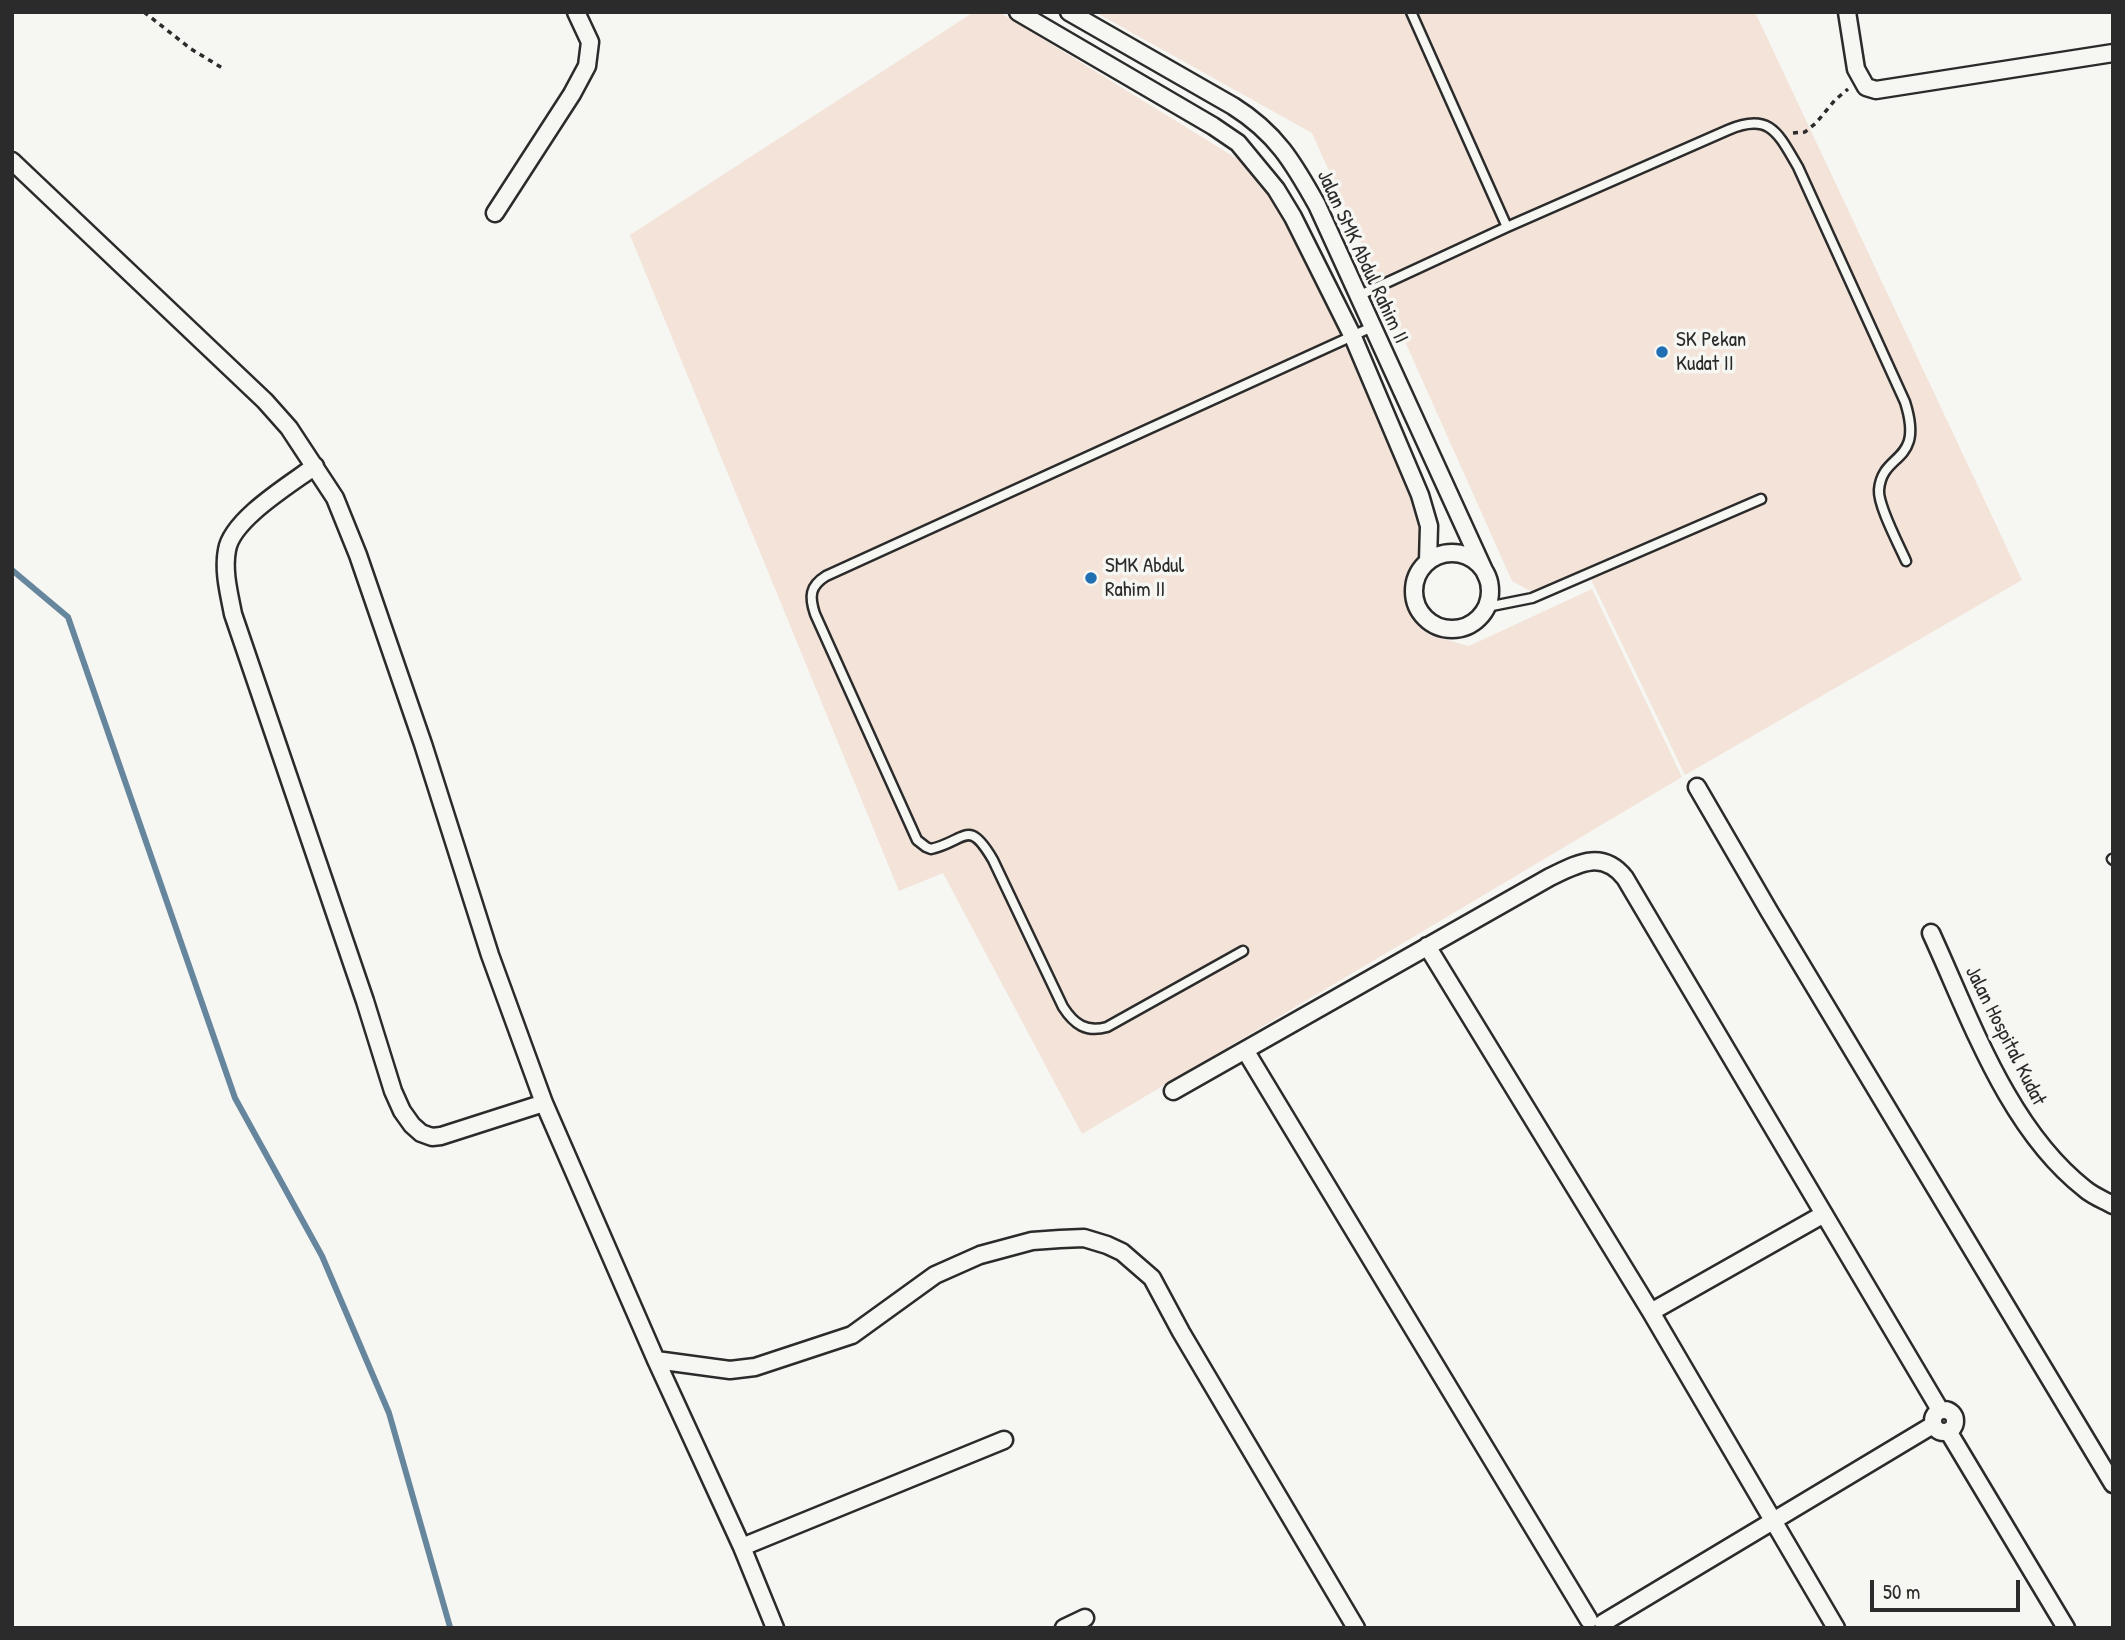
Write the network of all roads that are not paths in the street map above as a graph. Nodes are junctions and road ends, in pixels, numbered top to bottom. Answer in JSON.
{"nodes":[{"id":1,"x":576,"y":12,"type":"edge"},
{"id":2,"x":1018,"y":12,"type":"edge"},
{"id":3,"x":1069,"y":12,"type":"edge"},
{"id":4,"x":1411,"y":12,"type":"edge"},
{"id":5,"x":1847,"y":12,"type":"edge"},
{"id":6,"x":2113,"y":53,"type":"edge"},
{"id":7,"x":12,"y":161,"type":"edge"},
{"id":8,"x":495,"y":213,"type":"dead end"},
{"id":9,"x":1507,"y":226,"type":"junction"},
{"id":10,"x":1358,"y":296,"type":"junction"},
{"id":11,"x":1372,"y":327,"type":"junction"},
{"id":12,"x":1353,"y":337,"type":"junction"},
{"id":13,"x":315,"y":466,"type":"junction"},
{"id":14,"x":1761,"y":499,"type":"dead end"},
{"id":15,"x":1428,"y":561,"type":"junction"},
{"id":16,"x":1906,"y":561,"type":"dead end"},
{"id":17,"x":1488,"y":579,"type":"junction"},
{"id":18,"x":1487,"y":607,"type":"junction"},
{"id":19,"x":1698,"y":788,"type":"dead end"},
{"id":20,"x":1931,"y":933,"type":"dead end"},
{"id":21,"x":1427,"y":946,"type":"junction"},
{"id":22,"x":1243,"y":951,"type":"dead end"},
{"id":23,"x":1245,"y":1049,"type":"junction"},
{"id":24,"x":1173,"y":1091,"type":"dead end"},
{"id":25,"x":544,"y":1103,"type":"junction"},
{"id":26,"x":2113,"y":1205,"type":"edge"},
{"id":27,"x":1824,"y":1214,"type":"junction"},
{"id":28,"x":1651,"y":1312,"type":"junction"},
{"id":29,"x":656,"y":1360,"type":"junction"},
{"id":30,"x":1940,"y":1422,"type":"junction"},
{"id":31,"x":1004,"y":1440,"type":"dead end"},
{"id":32,"x":2113,"y":1484,"type":"edge"},
{"id":33,"x":1772,"y":1522,"type":"junction"},
{"id":34,"x":742,"y":1548,"type":"junction"},
{"id":35,"x":1085,"y":1619,"type":"dead end"},
{"id":36,"x":1595,"y":1625,"type":"edge"},
{"id":37,"x":775,"y":1628,"type":"edge"},
{"id":38,"x":1064,"y":1628,"type":"edge"},
{"id":39,"x":1356,"y":1628,"type":"edge"},
{"id":40,"x":1836,"y":1628,"type":"edge"},
{"id":41,"x":2066,"y":1628,"type":"edge"}],
"edges":[{"from":1,"to":8,"type":"street"},
{"from":2,"to":12,"type":"street","name":"Jalan SMK Abdul Rahim II"},
{"from":3,"to":10,"type":"street","name":"Jalan SMK Abdul Rahim II"},
{"from":4,"to":9,"type":"lane"},
{"from":5,"to":6,"type":"street"},
{"from":7,"to":13,"type":"street"},
{"from":9,"to":10,"type":"lane"},
{"from":9,"to":16,"type":"lane"},
{"from":10,"to":11,"type":"street","name":"Jalan SMK Abdul Rahim II"},
{"from":11,"to":12,"type":"lane"},
{"from":11,"to":17,"type":"street","name":"Jalan SMK Abdul Rahim II"},
{"from":12,"to":15,"type":"street","name":"Jalan SMK Abdul Rahim II"},
{"from":12,"to":22,"type":"lane"},
{"from":13,"to":25,"type":"street"},
{"from":13,"to":25,"type":"street"},
{"from":14,"to":18,"type":"lane"},
{"from":15,"to":17,"type":"street"},
{"from":15,"to":18,"type":"street"},
{"from":17,"to":18,"type":"street"},
{"from":19,"to":32,"type":"street"},
{"from":20,"to":26,"type":"street","name":"Jalan Hospital Kudat"},
{"from":21,"to":23,"type":"street"},
{"from":21,"to":27,"type":"street"},
{"from":21,"to":28,"type":"street"},
{"from":23,"to":24,"type":"street"},
{"from":23,"to":36,"type":"street"},
{"from":25,"to":29,"type":"street"},
{"from":27,"to":28,"type":"street"},
{"from":27,"to":30,"type":"street"},
{"from":28,"to":33,"type":"street"},
{"from":29,"to":34,"type":"street"},
{"from":29,"to":39,"type":"street"},
{"from":30,"to":33,"type":"street"},
{"from":30,"to":41,"type":"street"},
{"from":31,"to":34,"type":"street"},
{"from":33,"to":36,"type":"street"},
{"from":33,"to":40,"type":"street"},
{"from":34,"to":37,"type":"street"},
{"from":35,"to":38,"type":"street"}]}
